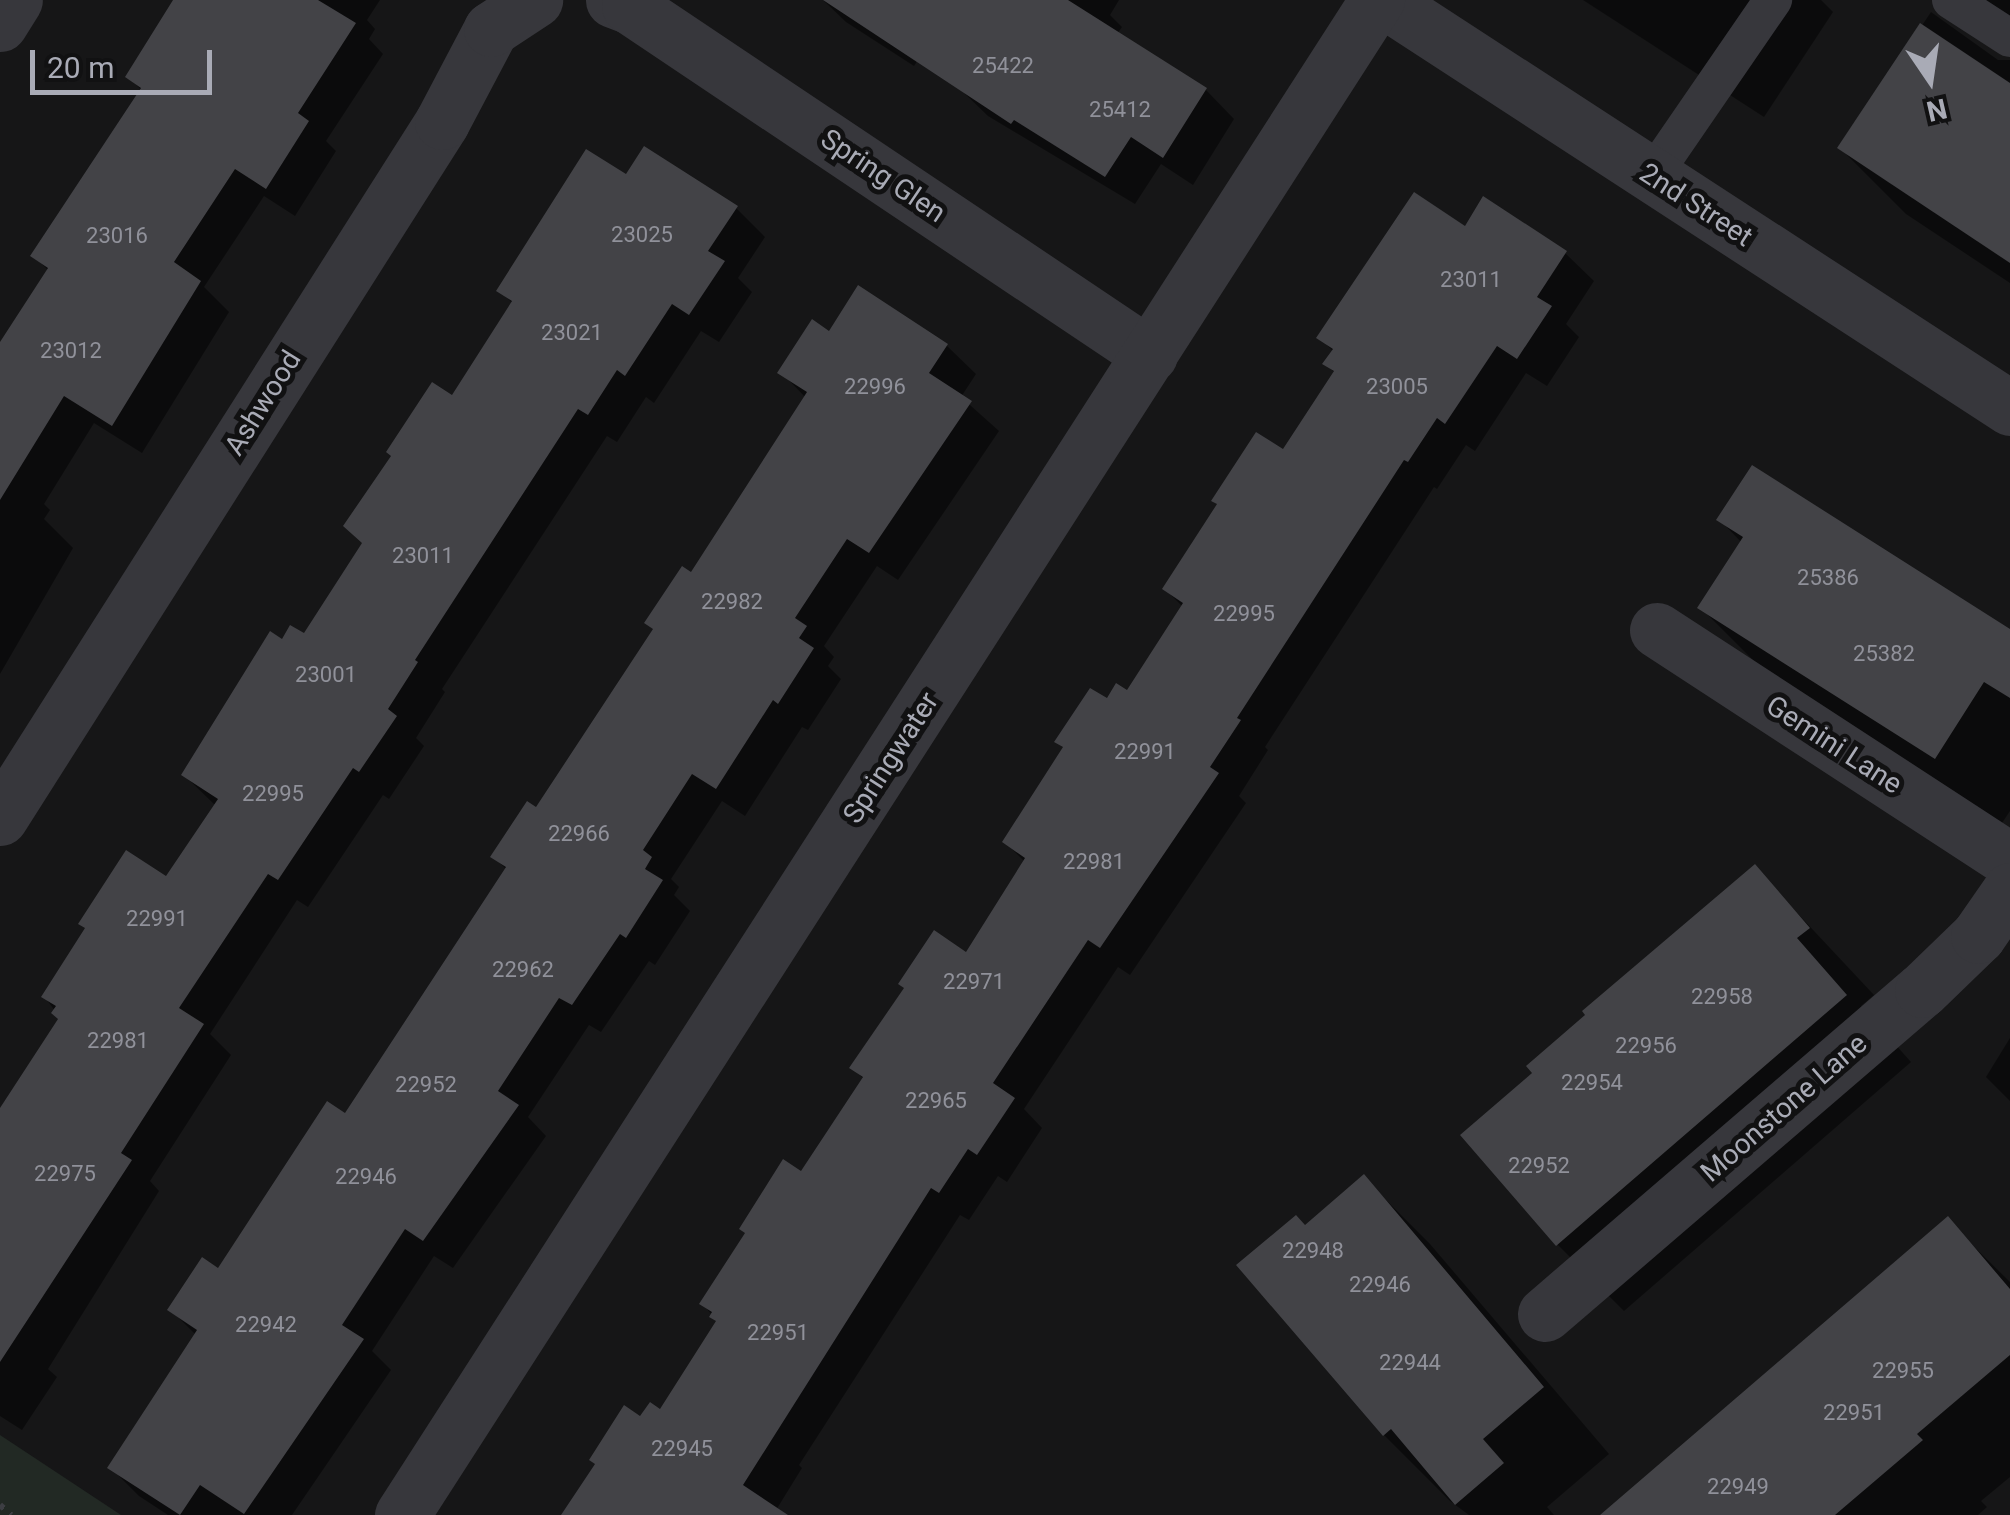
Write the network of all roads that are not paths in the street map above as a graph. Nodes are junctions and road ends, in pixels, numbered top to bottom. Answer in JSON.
{"nodes":[{"id":1,"x":15,"y":0,"type":"edge"},
{"id":2,"x":535,"y":0,"type":"edge"},
{"id":3,"x":613,"y":0,"type":"edge"},
{"id":4,"x":1380,"y":0,"type":"edge"},
{"id":5,"x":1772,"y":0,"type":"edge"},
{"id":6,"x":1951,"y":0,"type":"edge"},
{"id":7,"x":0,"y":24,"type":"edge"},
{"id":8,"x":2010,"y":38,"type":"edge"},
{"id":9,"x":1652,"y":176,"type":"junction"},
{"id":10,"x":1150,"y":355,"type":"junction"},
{"id":11,"x":2010,"y":408,"type":"edge"},
{"id":12,"x":1657,"y":630,"type":"dead end"},
{"id":13,"x":0,"y":818,"type":"edge"},
{"id":14,"x":2010,"y":860,"type":"edge"},
{"id":15,"x":2010,"y":890,"type":"edge"},
{"id":16,"x":1545,"y":1314,"type":"dead end"},
{"id":17,"x":402,"y":1515,"type":"edge"}],
"edges":[{"from":1,"to":7,"type":"street"},
{"from":2,"to":13,"type":"street","name":"Ashwood"},
{"from":3,"to":10,"type":"street","name":"Spring Glen"},
{"from":4,"to":9,"type":"street","name":"2nd Street"},
{"from":4,"to":10,"type":"street","name":"Springwater"},
{"from":5,"to":9,"type":"lane"},
{"from":6,"to":8,"type":"lane"},
{"from":9,"to":11,"type":"street","name":"2nd Street"},
{"from":10,"to":17,"type":"street","name":"Springwater"},
{"from":12,"to":14,"type":"street","name":"Gemini Lane"},
{"from":15,"to":16,"type":"street","name":"Moonstone Lane"}]}
